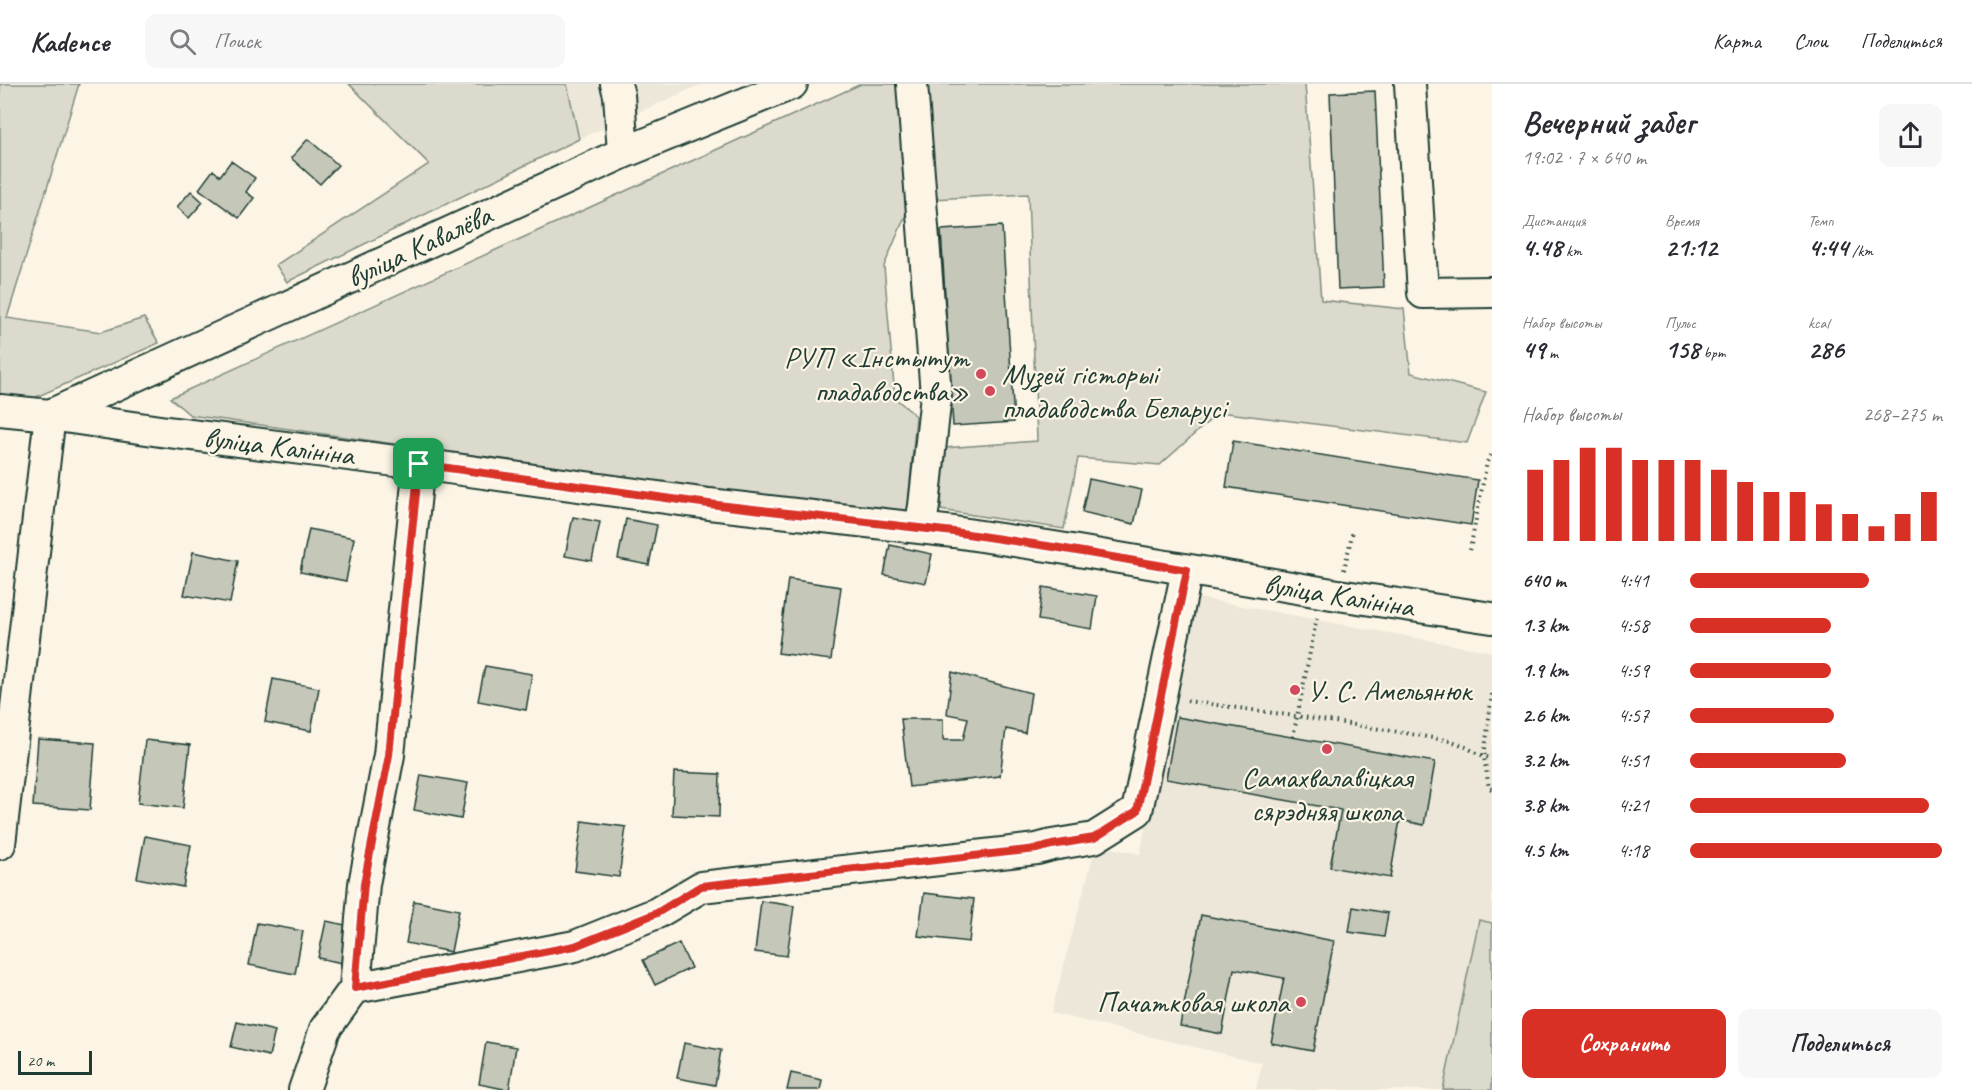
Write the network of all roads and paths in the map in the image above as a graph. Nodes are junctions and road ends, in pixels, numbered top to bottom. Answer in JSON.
{"nodes":[{"id":1,"x":616,"y":84,"type":"edge"},
{"id":2,"x":792,"y":84,"type":"edge"},
{"id":3,"x":912,"y":84,"type":"edge"},
{"id":4,"x":1410,"y":84,"type":"edge"},
{"id":5,"x":623,"y":153,"type":"junction"},
{"id":6,"x":1492,"y":292,"type":"edge"},
{"id":7,"x":0,"y":410,"type":"edge"},
{"id":8,"x":50,"y":415,"type":"junction"},
{"id":9,"x":1492,"y":452,"type":"edge"},
{"id":10,"x":419,"y":464,"type":"junction"},
{"id":11,"x":920,"y":528,"type":"junction"},
{"id":12,"x":1470,"y":550,"type":"dead end"},
{"id":13,"x":1187,"y":570,"type":"junction"},
{"id":14,"x":1317,"y":614,"type":"dead end"},
{"id":15,"x":1492,"y":618,"type":"edge"},
{"id":16,"x":1492,"y":694,"type":"edge"},
{"id":17,"x":1178,"y":699,"type":"dead end"},
{"id":18,"x":1490,"y":712,"type":"edge"},
{"id":19,"x":1298,"y":716,"type":"junction"},
{"id":20,"x":1293,"y":737,"type":"dead end"},
{"id":21,"x":1484,"y":757,"type":"junction"},
{"id":22,"x":1492,"y":758,"type":"edge"},
{"id":23,"x":1492,"y":789,"type":"edge"},
{"id":24,"x":0,"y":844,"type":"edge"},
{"id":25,"x":355,"y":988,"type":"junction"},
{"id":26,"x":304,"y":1090,"type":"edge"}],
"edges":[{"from":1,"to":5,"type":"street"},
{"from":2,"to":5,"type":"street","name":"вуліца Кавалёва"},
{"from":3,"to":11,"type":"street"},
{"from":4,"to":6,"type":"street"},
{"from":5,"to":8,"type":"street","name":"вуліца Кавалёва"},
{"from":7,"to":8,"type":"street","name":"вуліца Калініна"},
{"from":8,"to":10,"type":"street","name":"вуліца Калініна"},
{"from":8,"to":24,"type":"street"},
{"from":9,"to":12,"type":"path"},
{"from":10,"to":11,"type":"street","name":"вуліца Калініна"},
{"from":10,"to":25,"type":"street"},
{"from":11,"to":13,"type":"street","name":"вуліца Калініна"},
{"from":13,"to":15,"type":"street","name":"вуліца Калініна"},
{"from":13,"to":25,"type":"street"},
{"from":14,"to":19,"type":"path"},
{"from":16,"to":18,"type":"path"},
{"from":17,"to":19,"type":"path"},
{"from":18,"to":21,"type":"path"},
{"from":19,"to":20,"type":"path"},
{"from":19,"to":21,"type":"path"},
{"from":21,"to":22,"type":"path"},
{"from":21,"to":23,"type":"path"},
{"from":25,"to":26,"type":"street"}]}
